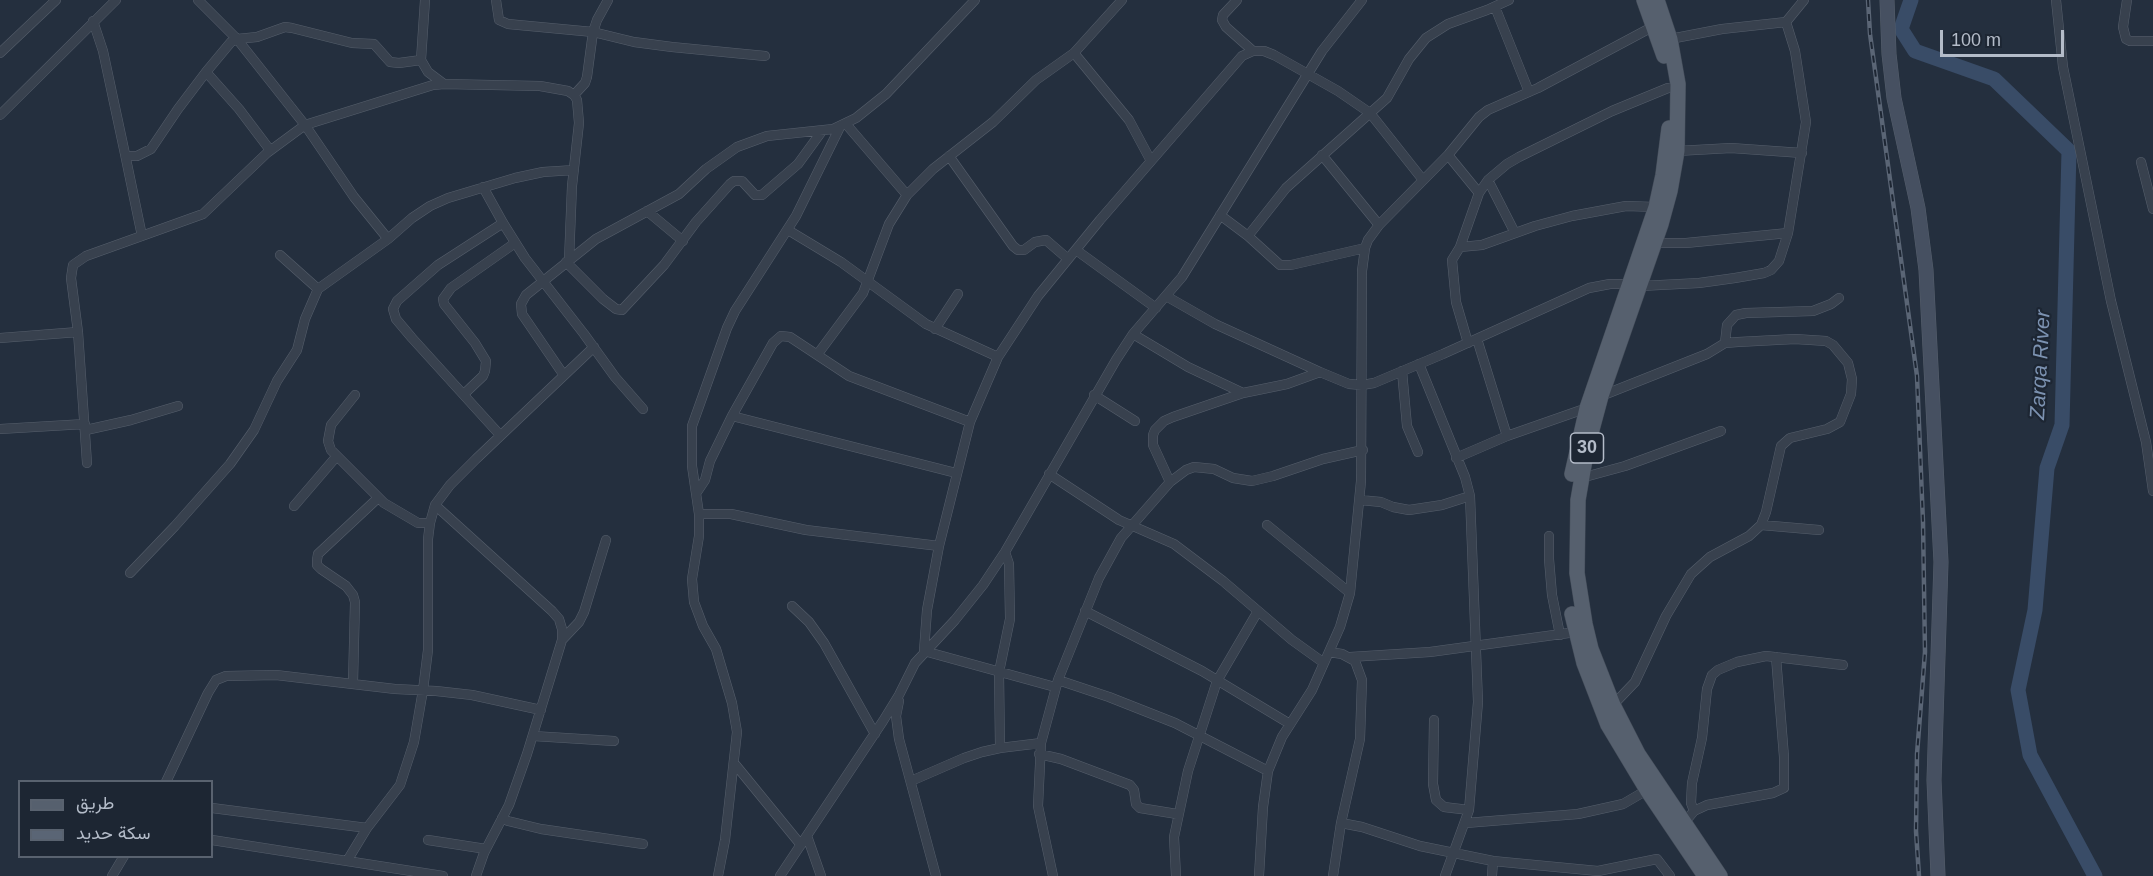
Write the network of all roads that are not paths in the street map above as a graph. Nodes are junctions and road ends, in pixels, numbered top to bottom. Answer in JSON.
{"nodes":[{"id":1,"x":56,"y":0,"type":"edge"},
{"id":2,"x":116,"y":0,"type":"edge"},
{"id":3,"x":198,"y":0,"type":"edge"},
{"id":4,"x":425,"y":0,"type":"edge"},
{"id":5,"x":496,"y":0,"type":"edge"},
{"id":6,"x":608,"y":0,"type":"edge"},
{"id":7,"x":975,"y":0,"type":"edge"},
{"id":8,"x":1122,"y":0,"type":"edge"},
{"id":9,"x":1237,"y":0,"type":"edge"},
{"id":10,"x":1509,"y":0,"type":"edge"},
{"id":11,"x":1644,"y":0,"type":"edge"},
{"id":12,"x":1657,"y":0,"type":"edge"},
{"id":13,"x":1804,"y":0,"type":"edge"},
{"id":14,"x":1887,"y":0,"type":"edge"},
{"id":15,"x":2056,"y":0,"type":"edge"},
{"id":16,"x":2127,"y":0,"type":"edge"},
{"id":17,"x":1356,"y":2,"type":"edge"},
{"id":18,"x":1495,"y":7,"type":"junction"},
{"id":19,"x":93,"y":21,"type":"junction"},
{"id":20,"x":1786,"y":22,"type":"junction"},
{"id":21,"x":1654,"y":26,"type":"junction"},
{"id":22,"x":593,"y":33,"type":"junction"},
{"id":23,"x":237,"y":39,"type":"junction"},
{"id":24,"x":1670,"y":39,"type":"junction"},
{"id":25,"x":2153,"y":41,"type":"edge"},
{"id":26,"x":1253,"y":51,"type":"junction"},
{"id":27,"x":0,"y":53,"type":"edge"},
{"id":28,"x":1074,"y":53,"type":"junction"},
{"id":29,"x":765,"y":56,"type":"dead end"},
{"id":30,"x":421,"y":60,"type":"junction"},
{"id":31,"x":206,"y":72,"type":"junction"},
{"id":32,"x":1308,"y":74,"type":"junction"},
{"id":33,"x":444,"y":84,"type":"junction"},
{"id":34,"x":1668,"y":88,"type":"junction"},
{"id":35,"x":1529,"y":92,"type":"junction"},
{"id":36,"x":574,"y":94,"type":"junction"},
{"id":37,"x":1370,"y":113,"type":"junction"},
{"id":38,"x":0,"y":115,"type":"edge"},
{"id":39,"x":305,"y":125,"type":"junction"},
{"id":40,"x":843,"y":125,"type":"junction"},
{"id":41,"x":822,"y":131,"type":"junction"},
{"id":42,"x":270,"y":150,"type":"junction"},
{"id":43,"x":1677,"y":151,"type":"junction"},
{"id":44,"x":1802,"y":153,"type":"junction"},
{"id":45,"x":125,"y":154,"type":"junction"},
{"id":46,"x":1322,"y":155,"type":"junction"},
{"id":47,"x":1448,"y":155,"type":"junction"},
{"id":48,"x":949,"y":156,"type":"junction"},
{"id":49,"x":1151,"y":162,"type":"junction"},
{"id":50,"x":2141,"y":162,"type":"dead end"},
{"id":51,"x":573,"y":170,"type":"junction"},
{"id":52,"x":1423,"y":180,"type":"junction"},
{"id":53,"x":1488,"y":180,"type":"junction"},
{"id":54,"x":483,"y":187,"type":"junction"},
{"id":55,"x":1479,"y":193,"type":"junction"},
{"id":56,"x":907,"y":195,"type":"junction"},
{"id":57,"x":1656,"y":207,"type":"junction"},
{"id":58,"x":2153,"y":209,"type":"edge"},
{"id":59,"x":647,"y":211,"type":"junction"},
{"id":60,"x":1220,"y":215,"type":"junction"},
{"id":61,"x":503,"y":224,"type":"junction"},
{"id":62,"x":1379,"y":225,"type":"junction"},
{"id":63,"x":788,"y":230,"type":"junction"},
{"id":64,"x":1515,"y":233,"type":"junction"},
{"id":65,"x":1788,"y":233,"type":"junction"},
{"id":66,"x":142,"y":236,"type":"junction"},
{"id":67,"x":1248,"y":236,"type":"junction"},
{"id":68,"x":388,"y":239,"type":"junction"},
{"id":69,"x":683,"y":241,"type":"junction"},
{"id":70,"x":515,"y":243,"type":"junction"},
{"id":71,"x":1655,"y":243,"type":"junction"},
{"id":72,"x":1460,"y":248,"type":"junction"},
{"id":73,"x":1365,"y":249,"type":"junction"},
{"id":74,"x":1076,"y":250,"type":"junction"},
{"id":75,"x":280,"y":255,"type":"dead end"},
{"id":76,"x":1068,"y":259,"type":"junction"},
{"id":77,"x":567,"y":261,"type":"junction"},
{"id":78,"x":543,"y":282,"type":"junction"},
{"id":79,"x":869,"y":282,"type":"junction"},
{"id":80,"x":1635,"y":285,"type":"junction"},
{"id":81,"x":318,"y":289,"type":"junction"},
{"id":82,"x":958,"y":294,"type":"dead end"},
{"id":83,"x":1166,"y":296,"type":"junction"},
{"id":84,"x":1839,"y":298,"type":"dead end"},
{"id":85,"x":1156,"y":308,"type":"junction"},
{"id":86,"x":935,"y":329,"type":"junction"},
{"id":87,"x":78,"y":332,"type":"junction"},
{"id":88,"x":1133,"y":334,"type":"junction"},
{"id":89,"x":0,"y":338,"type":"edge"},
{"id":90,"x":1472,"y":341,"type":"junction"},
{"id":91,"x":1725,"y":343,"type":"junction"},
{"id":92,"x":594,"y":347,"type":"junction"},
{"id":93,"x":817,"y":355,"type":"junction"},
{"id":94,"x":998,"y":357,"type":"junction"},
{"id":95,"x":1419,"y":364,"type":"junction"},
{"id":96,"x":1402,"y":371,"type":"junction"},
{"id":97,"x":1320,"y":372,"type":"junction"},
{"id":98,"x":563,"y":374,"type":"junction"},
{"id":99,"x":1362,"y":385,"type":"junction"},
{"id":100,"x":1243,"y":393,"type":"junction"},
{"id":101,"x":464,"y":394,"type":"junction"},
{"id":102,"x":355,"y":395,"type":"dead end"},
{"id":103,"x":1094,"y":395,"type":"junction"},
{"id":104,"x":1601,"y":396,"type":"junction"},
{"id":105,"x":178,"y":406,"type":"dead end"},
{"id":106,"x":1587,"y":408,"type":"junction"},
{"id":107,"x":643,"y":409,"type":"dead end"},
{"id":108,"x":732,"y":416,"type":"junction"},
{"id":109,"x":1135,"y":421,"type":"dead end"},
{"id":110,"x":970,"y":422,"type":"junction"},
{"id":111,"x":86,"y":427,"type":"junction"},
{"id":112,"x":0,"y":429,"type":"edge"},
{"id":113,"x":1721,"y":431,"type":"dead end"},
{"id":114,"x":500,"y":435,"type":"junction"},
{"id":115,"x":1507,"y":436,"type":"junction"},
{"id":116,"x":1363,"y":450,"type":"junction"},
{"id":117,"x":1418,"y":452,"type":"dead end"},
{"id":118,"x":336,"y":457,"type":"junction"},
{"id":119,"x":1456,"y":458,"type":"junction"},
{"id":120,"x":87,"y":463,"type":"dead end"},
{"id":121,"x":956,"y":473,"type":"junction"},
{"id":122,"x":1050,"y":474,"type":"junction"},
{"id":123,"x":1581,"y":478,"type":"junction"},
{"id":124,"x":1170,"y":482,"type":"junction"},
{"id":125,"x":2153,"y":490,"type":"edge"},
{"id":126,"x":697,"y":492,"type":"junction"},
{"id":127,"x":1470,"y":496,"type":"junction"},
{"id":128,"x":378,"y":498,"type":"junction"},
{"id":129,"x":1360,"y":500,"type":"junction"},
{"id":130,"x":435,"y":505,"type":"junction"},
{"id":131,"x":294,"y":506,"type":"dead end"},
{"id":132,"x":699,"y":514,"type":"junction"},
{"id":133,"x":430,"y":523,"type":"junction"},
{"id":134,"x":1267,"y":525,"type":"dead end"},
{"id":135,"x":1761,"y":525,"type":"junction"},
{"id":136,"x":1132,"y":526,"type":"junction"},
{"id":137,"x":1819,"y":530,"type":"dead end"},
{"id":138,"x":1549,"y":536,"type":"dead end"},
{"id":139,"x":606,"y":540,"type":"dead end"},
{"id":140,"x":939,"y":546,"type":"junction"},
{"id":141,"x":1005,"y":552,"type":"junction"},
{"id":142,"x":130,"y":573,"type":"dead end"},
{"id":143,"x":1350,"y":592,"type":"junction"},
{"id":144,"x":792,"y":606,"type":"dead end"},
{"id":145,"x":1258,"y":610,"type":"junction"},
{"id":146,"x":1085,"y":611,"type":"junction"},
{"id":147,"x":1568,"y":633,"type":"junction"},
{"id":148,"x":562,"y":640,"type":"junction"},
{"id":149,"x":1477,"y":646,"type":"junction"},
{"id":150,"x":924,"y":651,"type":"junction"},
{"id":151,"x":1329,"y":652,"type":"junction"},
{"id":152,"x":1350,"y":657,"type":"junction"},
{"id":153,"x":1776,"y":657,"type":"junction"},
{"id":154,"x":1324,"y":663,"type":"junction"},
{"id":155,"x":1843,"y":665,"type":"dead end"},
{"id":156,"x":999,"y":672,"type":"junction"},
{"id":157,"x":1217,"y":681,"type":"junction"},
{"id":158,"x":353,"y":683,"type":"junction"},
{"id":159,"x":1056,"y":684,"type":"junction"},
{"id":160,"x":423,"y":690,"type":"junction"},
{"id":161,"x":899,"y":695,"type":"junction"},
{"id":162,"x":1613,"y":705,"type":"junction"},
{"id":163,"x":541,"y":710,"type":"junction"},
{"id":164,"x":1434,"y":720,"type":"dead end"},
{"id":165,"x":1290,"y":724,"type":"junction"},
{"id":166,"x":875,"y":734,"type":"junction"},
{"id":167,"x":533,"y":736,"type":"junction"},
{"id":168,"x":1200,"y":736,"type":"junction"},
{"id":169,"x":614,"y":741,"type":"dead end"},
{"id":170,"x":1041,"y":743,"type":"junction"},
{"id":171,"x":1000,"y":748,"type":"junction"},
{"id":172,"x":1039,"y":754,"type":"junction"},
{"id":173,"x":734,"y":763,"type":"junction"},
{"id":174,"x":1268,"y":771,"type":"junction"},
{"id":175,"x":167,"y":780,"type":"edge"},
{"id":176,"x":911,"y":781,"type":"junction"},
{"id":177,"x":1647,"y":790,"type":"junction"},
{"id":178,"x":213,"y":808,"type":"edge"},
{"id":179,"x":1469,"y":810,"type":"junction"},
{"id":180,"x":1178,"y":814,"type":"junction"},
{"id":181,"x":1689,"y":817,"type":"junction"},
{"id":182,"x":502,"y":818,"type":"junction"},
{"id":183,"x":1341,"y":823,"type":"junction"},
{"id":184,"x":1466,"y":824,"type":"junction"},
{"id":185,"x":367,"y":828,"type":"junction"},
{"id":186,"x":807,"y":836,"type":"junction"},
{"id":187,"x":213,"y":840,"type":"edge"},
{"id":188,"x":428,"y":840,"type":"dead end"},
{"id":189,"x":643,"y":844,"type":"dead end"},
{"id":190,"x":801,"y":845,"type":"junction"},
{"id":191,"x":486,"y":849,"type":"junction"},
{"id":192,"x":1454,"y":852,"type":"junction"},
{"id":193,"x":123,"y":858,"type":"edge"},
{"id":194,"x":347,"y":861,"type":"junction"},
{"id":195,"x":1493,"y":861,"type":"junction"},
{"id":196,"x":1702,"y":875,"type":"edge"},
{"id":197,"x":112,"y":876,"type":"edge"},
{"id":198,"x":443,"y":876,"type":"edge"},
{"id":199,"x":476,"y":876,"type":"edge"},
{"id":200,"x":718,"y":876,"type":"edge"},
{"id":201,"x":780,"y":876,"type":"edge"},
{"id":202,"x":821,"y":876,"type":"edge"},
{"id":203,"x":936,"y":876,"type":"edge"},
{"id":204,"x":1053,"y":876,"type":"edge"},
{"id":205,"x":1176,"y":876,"type":"edge"},
{"id":206,"x":1258,"y":876,"type":"edge"},
{"id":207,"x":1333,"y":876,"type":"edge"},
{"id":208,"x":1445,"y":876,"type":"edge"},
{"id":209,"x":1492,"y":876,"type":"edge"},
{"id":210,"x":1670,"y":876,"type":"edge"},
{"id":211,"x":1719,"y":876,"type":"edge"},
{"id":212,"x":1938,"y":876,"type":"edge"}],
"edges":[{"from":1,"to":27,"type":"street"},
{"from":2,"to":19,"type":"street"},
{"from":3,"to":23,"type":"street"},
{"from":4,"to":30,"type":"street"},
{"from":5,"to":22,"type":"street"},
{"from":6,"to":22,"type":"street"},
{"from":7,"to":40,"type":"street"},
{"from":8,"to":28,"type":"street"},
{"from":9,"to":26,"type":"street"},
{"from":10,"to":18,"type":"street"},
{"from":11,"to":21,"type":"main road","number":"30"},
{"from":12,"to":24,"type":"main road","number":"30"},
{"from":13,"to":20,"type":"street"},
{"from":14,"to":212,"type":"street"},
{"from":15,"to":125,"type":"street"},
{"from":16,"to":25,"type":"street"},
{"from":17,"to":32,"type":"street"},
{"from":18,"to":35,"type":"street"},
{"from":18,"to":37,"type":"street"},
{"from":19,"to":38,"type":"street"},
{"from":19,"to":45,"type":"street"},
{"from":20,"to":24,"type":"street"},
{"from":20,"to":44,"type":"street"},
{"from":21,"to":34,"type":"main road","number":"30"},
{"from":21,"to":35,"type":"street"},
{"from":22,"to":29,"type":"street"},
{"from":22,"to":36,"type":"street"},
{"from":23,"to":30,"type":"street"},
{"from":23,"to":31,"type":"street"},
{"from":23,"to":39,"type":"street"},
{"from":24,"to":43,"type":"main road","number":"30"},
{"from":26,"to":32,"type":"street"},
{"from":26,"to":49,"type":"street"},
{"from":28,"to":48,"type":"street"},
{"from":28,"to":49,"type":"street"},
{"from":30,"to":33,"type":"street"},
{"from":31,"to":42,"type":"street"},
{"from":31,"to":45,"type":"street"},
{"from":32,"to":37,"type":"street"},
{"from":32,"to":60,"type":"street"},
{"from":33,"to":36,"type":"street"},
{"from":33,"to":39,"type":"street"},
{"from":34,"to":53,"type":"street"},
{"from":34,"to":57,"type":"main road","number":"30"},
{"from":35,"to":47,"type":"street"},
{"from":36,"to":51,"type":"street"},
{"from":37,"to":46,"type":"street"},
{"from":37,"to":52,"type":"street"},
{"from":39,"to":42,"type":"street"},
{"from":39,"to":68,"type":"street"},
{"from":40,"to":41,"type":"street"},
{"from":40,"to":56,"type":"street"},
{"from":40,"to":63,"type":"street"},
{"from":41,"to":59,"type":"street"},
{"from":41,"to":69,"type":"street"},
{"from":42,"to":66,"type":"street"},
{"from":43,"to":44,"type":"street"},
{"from":43,"to":71,"type":"main road","number":"30"},
{"from":44,"to":65,"type":"street"},
{"from":45,"to":66,"type":"street"},
{"from":46,"to":62,"type":"street"},
{"from":46,"to":67,"type":"street"},
{"from":47,"to":52,"type":"street"},
{"from":47,"to":55,"type":"street"},
{"from":48,"to":56,"type":"street"},
{"from":48,"to":76,"type":"street"},
{"from":49,"to":74,"type":"street"},
{"from":50,"to":58,"type":"street"},
{"from":51,"to":54,"type":"street"},
{"from":51,"to":77,"type":"street"},
{"from":52,"to":62,"type":"street"},
{"from":53,"to":55,"type":"street"},
{"from":53,"to":64,"type":"street"},
{"from":54,"to":61,"type":"street"},
{"from":54,"to":68,"type":"street"},
{"from":55,"to":72,"type":"street"},
{"from":56,"to":79,"type":"street"},
{"from":57,"to":64,"type":"street"},
{"from":57,"to":80,"type":"main road","number":"30"},
{"from":59,"to":69,"type":"street"},
{"from":59,"to":77,"type":"street"},
{"from":60,"to":67,"type":"street"},
{"from":60,"to":83,"type":"street"},
{"from":61,"to":70,"type":"street"},
{"from":61,"to":101,"type":"street"},
{"from":62,"to":73,"type":"street"},
{"from":63,"to":79,"type":"street"},
{"from":63,"to":126,"type":"street"},
{"from":64,"to":72,"type":"street"},
{"from":65,"to":71,"type":"street"},
{"from":65,"to":80,"type":"street"},
{"from":66,"to":87,"type":"street"},
{"from":67,"to":73,"type":"street"},
{"from":68,"to":81,"type":"street"},
{"from":69,"to":77,"type":"street"},
{"from":70,"to":78,"type":"street"},
{"from":70,"to":101,"type":"street"},
{"from":71,"to":80,"type":"main road","number":"30"},
{"from":72,"to":90,"type":"street"},
{"from":73,"to":99,"type":"street"},
{"from":74,"to":76,"type":"street"},
{"from":74,"to":85,"type":"street"},
{"from":75,"to":81,"type":"street"},
{"from":76,"to":94,"type":"street"},
{"from":77,"to":78,"type":"street"},
{"from":78,"to":92,"type":"street"},
{"from":78,"to":98,"type":"street"},
{"from":79,"to":86,"type":"street"},
{"from":79,"to":93,"type":"street"},
{"from":80,"to":90,"type":"street"},
{"from":80,"to":104,"type":"main road","number":"30"},
{"from":80,"to":106,"type":"main road","number":"30"},
{"from":81,"to":142,"type":"street"},
{"from":82,"to":86,"type":"street"},
{"from":83,"to":85,"type":"street"},
{"from":83,"to":97,"type":"street"},
{"from":84,"to":91,"type":"street"},
{"from":85,"to":88,"type":"street"},
{"from":86,"to":94,"type":"street"},
{"from":87,"to":89,"type":"street"},
{"from":87,"to":111,"type":"street"},
{"from":88,"to":100,"type":"street"},
{"from":88,"to":103,"type":"street"},
{"from":90,"to":95,"type":"street"},
{"from":90,"to":115,"type":"street"},
{"from":91,"to":104,"type":"street"},
{"from":91,"to":135,"type":"street"},
{"from":92,"to":98,"type":"street"},
{"from":92,"to":107,"type":"street"},
{"from":93,"to":108,"type":"street"},
{"from":93,"to":110,"type":"street"},
{"from":94,"to":110,"type":"street"},
{"from":95,"to":96,"type":"street"},
{"from":95,"to":119,"type":"street"},
{"from":96,"to":99,"type":"street"},
{"from":96,"to":117,"type":"street"},
{"from":97,"to":99,"type":"street"},
{"from":97,"to":100,"type":"street"},
{"from":98,"to":114,"type":"street"},
{"from":99,"to":116,"type":"street"},
{"from":100,"to":124,"type":"street"},
{"from":101,"to":114,"type":"street"},
{"from":102,"to":118,"type":"street"},
{"from":103,"to":109,"type":"street"},
{"from":103,"to":122,"type":"street"},
{"from":104,"to":123,"type":"main road","number":"30"},
{"from":105,"to":111,"type":"street"},
{"from":106,"to":115,"type":"street"},
{"from":106,"to":147,"type":"main road","number":"30"},
{"from":108,"to":121,"type":"street"},
{"from":108,"to":126,"type":"street"},
{"from":110,"to":121,"type":"street"},
{"from":111,"to":112,"type":"street"},
{"from":111,"to":120,"type":"street"},
{"from":113,"to":123,"type":"street"},
{"from":114,"to":130,"type":"street"},
{"from":115,"to":119,"type":"street"},
{"from":116,"to":124,"type":"street"},
{"from":116,"to":129,"type":"street"},
{"from":118,"to":128,"type":"street"},
{"from":118,"to":131,"type":"street"},
{"from":119,"to":127,"type":"street"},
{"from":121,"to":140,"type":"street"},
{"from":122,"to":136,"type":"street"},
{"from":122,"to":141,"type":"street"},
{"from":123,"to":162,"type":"main road","number":"30"},
{"from":124,"to":136,"type":"street"},
{"from":126,"to":132,"type":"street"},
{"from":127,"to":129,"type":"street"},
{"from":127,"to":149,"type":"street"},
{"from":128,"to":133,"type":"street"},
{"from":128,"to":158,"type":"street"},
{"from":129,"to":143,"type":"street"},
{"from":130,"to":133,"type":"street"},
{"from":130,"to":148,"type":"street"},
{"from":132,"to":140,"type":"street"},
{"from":132,"to":173,"type":"street"},
{"from":133,"to":160,"type":"street"},
{"from":134,"to":143,"type":"street"},
{"from":135,"to":137,"type":"street"},
{"from":135,"to":162,"type":"street"},
{"from":136,"to":145,"type":"street"},
{"from":136,"to":146,"type":"street"},
{"from":138,"to":147,"type":"street"},
{"from":139,"to":148,"type":"street"},
{"from":140,"to":150,"type":"street"},
{"from":141,"to":150,"type":"street"},
{"from":141,"to":156,"type":"street"},
{"from":143,"to":151,"type":"street"},
{"from":144,"to":166,"type":"street"},
{"from":145,"to":154,"type":"street"},
{"from":145,"to":157,"type":"street"},
{"from":146,"to":157,"type":"street"},
{"from":146,"to":159,"type":"street"},
{"from":147,"to":149,"type":"street"},
{"from":147,"to":177,"type":"main road","number":"30"},
{"from":148,"to":163,"type":"street"},
{"from":149,"to":152,"type":"street"},
{"from":149,"to":179,"type":"street"},
{"from":150,"to":156,"type":"street"},
{"from":150,"to":161,"type":"street"},
{"from":151,"to":152,"type":"street"},
{"from":151,"to":154,"type":"street"},
{"from":152,"to":183,"type":"street"},
{"from":153,"to":155,"type":"street"},
{"from":153,"to":181,"type":"street"},
{"from":153,"to":181,"type":"street"},
{"from":154,"to":165,"type":"street"},
{"from":156,"to":159,"type":"street"},
{"from":156,"to":171,"type":"street"},
{"from":157,"to":165,"type":"street"},
{"from":157,"to":168,"type":"street"},
{"from":158,"to":160,"type":"street"},
{"from":158,"to":175,"type":"street"},
{"from":159,"to":168,"type":"street"},
{"from":159,"to":170,"type":"street"},
{"from":160,"to":163,"type":"street"},
{"from":160,"to":185,"type":"street"},
{"from":161,"to":166,"type":"street"},
{"from":161,"to":176,"type":"street"},
{"from":162,"to":181,"type":"main road","number":"30"},
{"from":163,"to":167,"type":"street"},
{"from":164,"to":179,"type":"street"},
{"from":165,"to":174,"type":"street"},
{"from":166,"to":186,"type":"street"},
{"from":167,"to":169,"type":"street"},
{"from":167,"to":182,"type":"street"},
{"from":168,"to":174,"type":"street"},
{"from":168,"to":180,"type":"street"},
{"from":170,"to":171,"type":"street"},
{"from":170,"to":172,"type":"street"},
{"from":171,"to":176,"type":"street"},
{"from":172,"to":180,"type":"street"},
{"from":172,"to":204,"type":"street"},
{"from":173,"to":190,"type":"street"},
{"from":173,"to":200,"type":"street"},
{"from":174,"to":206,"type":"street"},
{"from":176,"to":203,"type":"street"},
{"from":177,"to":184,"type":"street"},
{"from":177,"to":196,"type":"main road","number":"30"},
{"from":178,"to":185,"type":"street"},
{"from":179,"to":184,"type":"street"},
{"from":180,"to":205,"type":"street"},
{"from":181,"to":211,"type":"main road","number":"30"},
{"from":182,"to":189,"type":"street"},
{"from":182,"to":191,"type":"street"},
{"from":183,"to":192,"type":"street"},
{"from":183,"to":207,"type":"street"},
{"from":184,"to":192,"type":"street"},
{"from":185,"to":194,"type":"street"},
{"from":186,"to":190,"type":"street"},
{"from":186,"to":202,"type":"street"},
{"from":187,"to":194,"type":"street"},
{"from":188,"to":191,"type":"street"},
{"from":190,"to":201,"type":"street"},
{"from":191,"to":199,"type":"street"},
{"from":192,"to":195,"type":"street"},
{"from":192,"to":208,"type":"street"},
{"from":193,"to":197,"type":"street"},
{"from":194,"to":198,"type":"street"},
{"from":195,"to":209,"type":"street"},
{"from":195,"to":210,"type":"street"}]}
